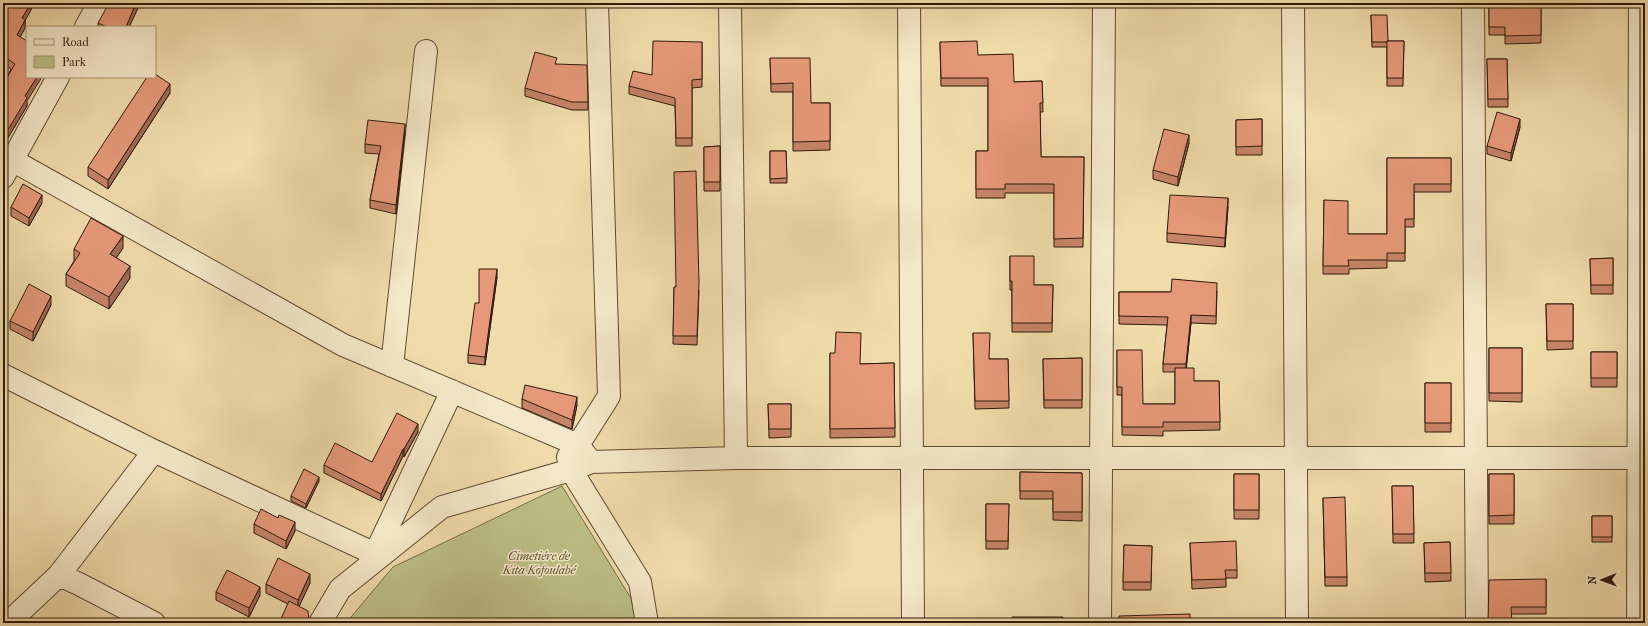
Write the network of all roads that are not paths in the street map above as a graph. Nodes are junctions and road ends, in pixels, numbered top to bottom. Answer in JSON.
{"nodes":[{"id":1,"x":99,"y":3,"type":"edge"},
{"id":2,"x":597,"y":3,"type":"edge"},
{"id":3,"x":730,"y":3,"type":"edge"},
{"id":4,"x":909,"y":3,"type":"edge"},
{"id":5,"x":1104,"y":3,"type":"edge"},
{"id":6,"x":1293,"y":3,"type":"edge"},
{"id":7,"x":1473,"y":3,"type":"edge"},
{"id":8,"x":1640,"y":3,"type":"edge"},
{"id":9,"x":87,"y":26,"type":"edge"},
{"id":10,"x":426,"y":51,"type":"dead end"},
{"id":11,"x":57,"y":78,"type":"edge"},
{"id":12,"x":6,"y":164,"type":"edge"},
{"id":13,"x":392,"y":366,"type":"junction"},
{"id":14,"x":3,"y":375,"type":"edge"},
{"id":15,"x":452,"y":391,"type":"junction"},
{"id":16,"x":154,"y":451,"type":"junction"},
{"id":17,"x":576,"y":454,"type":"junction"},
{"id":18,"x":736,"y":458,"type":"junction"},
{"id":19,"x":912,"y":458,"type":"junction"},
{"id":20,"x":1101,"y":458,"type":"junction"},
{"id":21,"x":1296,"y":458,"type":"junction"},
{"id":22,"x":1476,"y":458,"type":"junction"},
{"id":23,"x":1641,"y":458,"type":"edge"},
{"id":24,"x":375,"y":554,"type":"junction"},
{"id":25,"x":59,"y":575,"type":"junction"},
{"id":26,"x":340,"y":589,"type":"junction"},
{"id":27,"x":8,"y":623,"type":"edge"},
{"id":28,"x":154,"y":623,"type":"edge"},
{"id":29,"x":320,"y":623,"type":"edge"},
{"id":30,"x":648,"y":623,"type":"edge"},
{"id":31,"x":913,"y":623,"type":"edge"},
{"id":32,"x":1100,"y":623,"type":"edge"},
{"id":33,"x":1296,"y":623,"type":"edge"},
{"id":34,"x":1477,"y":623,"type":"edge"},
{"id":35,"x":1638,"y":623,"type":"edge"}],
"edges":[{"from":1,"to":9,"type":"street"},
{"from":2,"to":17,"type":"street"},
{"from":3,"to":18,"type":"street"},
{"from":4,"to":19,"type":"street"},
{"from":5,"to":20,"type":"street"},
{"from":6,"to":21,"type":"street"},
{"from":7,"to":22,"type":"street"},
{"from":8,"to":23,"type":"street"},
{"from":10,"to":13,"type":"street"},
{"from":11,"to":12,"type":"street"},
{"from":12,"to":13,"type":"street"},
{"from":13,"to":15,"type":"street"},
{"from":14,"to":16,"type":"street"},
{"from":15,"to":17,"type":"street"},
{"from":15,"to":24,"type":"street"},
{"from":16,"to":24,"type":"street"},
{"from":16,"to":25,"type":"street"},
{"from":17,"to":18,"type":"street"},
{"from":17,"to":26,"type":"street"},
{"from":17,"to":30,"type":"street"},
{"from":18,"to":19,"type":"street"},
{"from":19,"to":20,"type":"street"},
{"from":19,"to":31,"type":"street"},
{"from":20,"to":21,"type":"street"},
{"from":20,"to":32,"type":"street"},
{"from":21,"to":22,"type":"street"},
{"from":21,"to":33,"type":"street"},
{"from":22,"to":23,"type":"street"},
{"from":22,"to":34,"type":"street"},
{"from":23,"to":35,"type":"street"},
{"from":24,"to":26,"type":"street"},
{"from":25,"to":27,"type":"street"},
{"from":25,"to":28,"type":"street"},
{"from":26,"to":29,"type":"street"}]}
